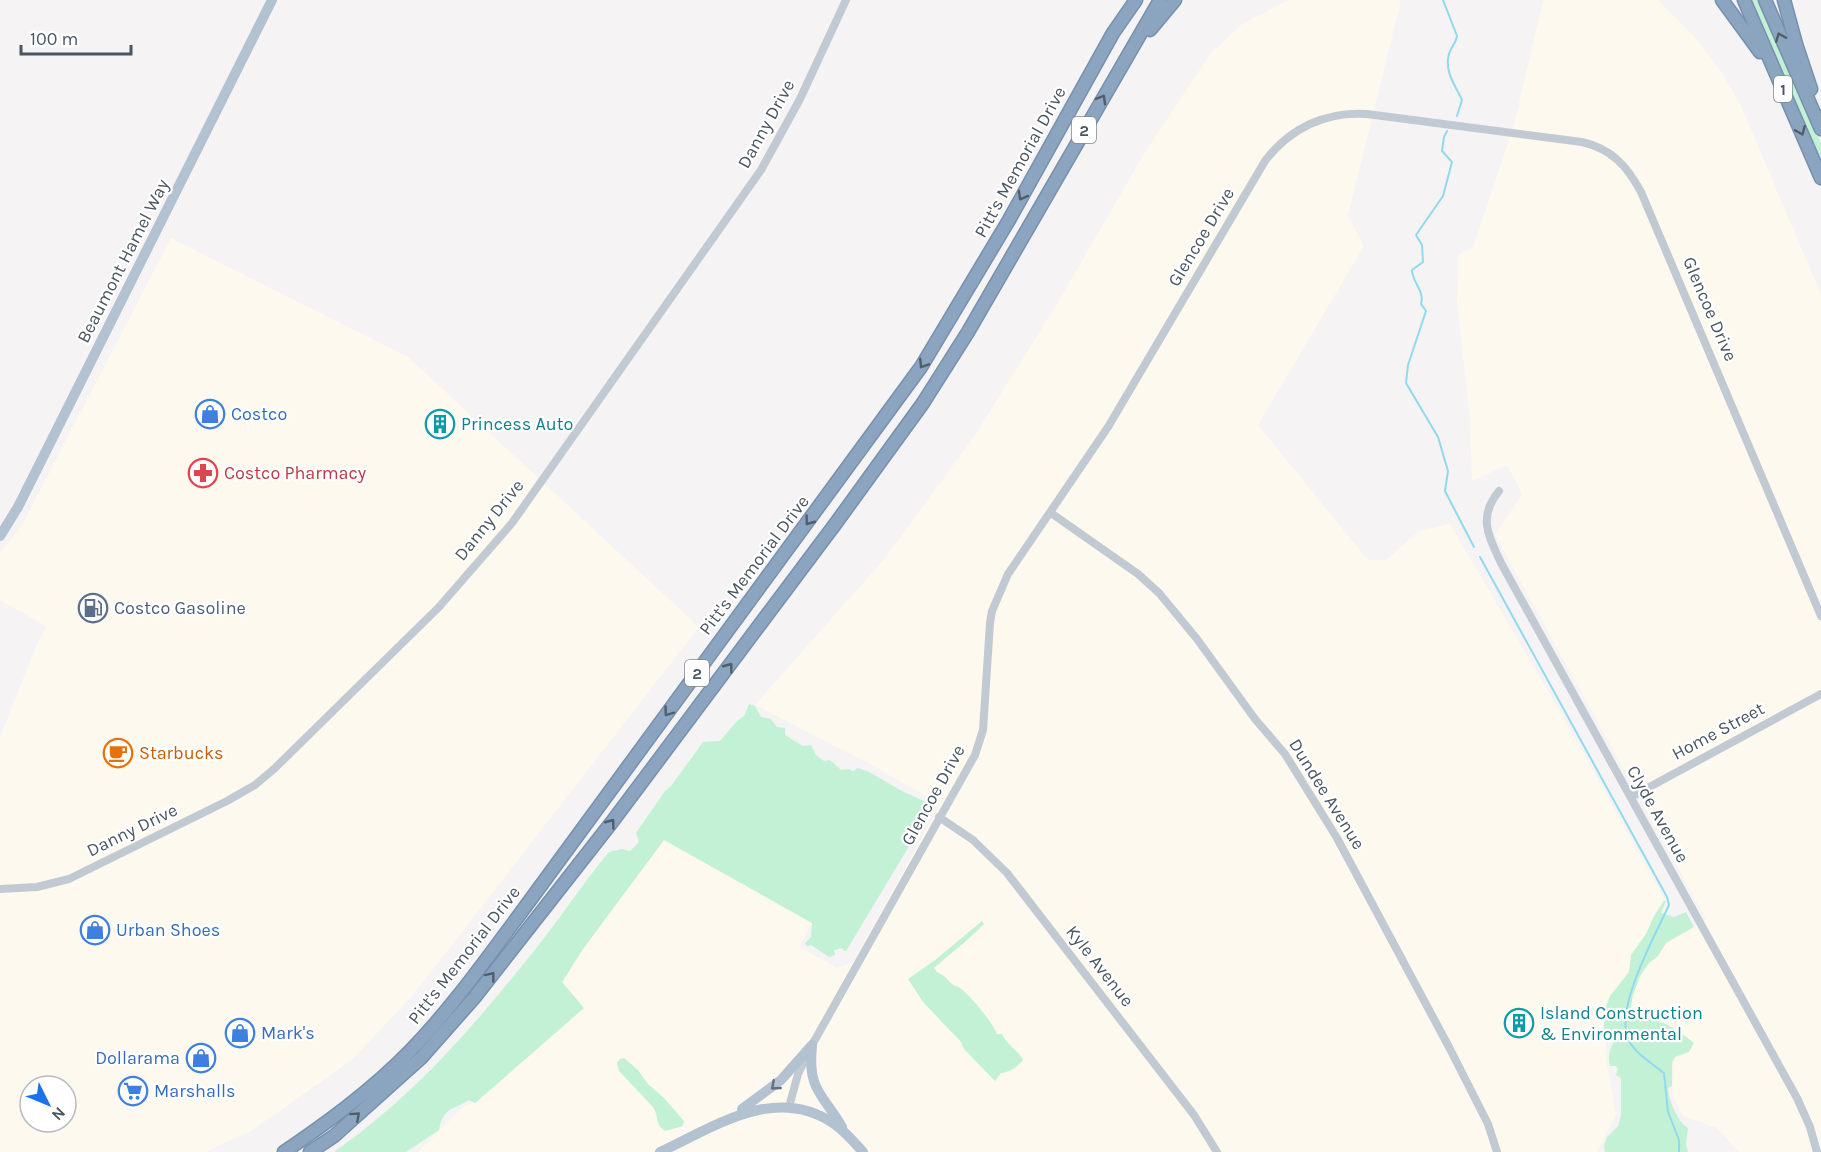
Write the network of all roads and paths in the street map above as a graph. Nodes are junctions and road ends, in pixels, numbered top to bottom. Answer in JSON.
{"nodes":[{"id":1,"x":272,"y":0,"type":"edge"},
{"id":2,"x":846,"y":0,"type":"edge"},
{"id":3,"x":1130,"y":0,"type":"edge"},
{"id":4,"x":1136,"y":0,"type":"edge"},
{"id":5,"x":1160,"y":0,"type":"edge"},
{"id":6,"x":1175,"y":0,"type":"edge"},
{"id":7,"x":1722,"y":0,"type":"edge"},
{"id":8,"x":1744,"y":0,"type":"edge"},
{"id":9,"x":1765,"y":0,"type":"edge"},
{"id":10,"x":1784,"y":0,"type":"edge"},
{"id":11,"x":1113,"y":33,"type":"junction"},
{"id":12,"x":1116,"y":74,"type":"junction"},
{"id":13,"x":1788,"y":100,"type":"junction"},
{"id":14,"x":1821,"y":112,"type":"edge"},
{"id":15,"x":1821,"y":129,"type":"edge"},
{"id":16,"x":1821,"y":178,"type":"edge"},
{"id":17,"x":1499,"y":491,"type":"dead end"},
{"id":18,"x":1051,"y":513,"type":"junction"},
{"id":19,"x":0,"y":536,"type":"edge"},
{"id":20,"x":1821,"y":616,"type":"edge"},
{"id":21,"x":1821,"y":694,"type":"edge"},
{"id":22,"x":1631,"y":797,"type":"junction"},
{"id":23,"x":939,"y":817,"type":"junction"},
{"id":24,"x":0,"y":889,"type":"edge"},
{"id":25,"x":812,"y":1045,"type":"junction"},
{"id":26,"x":789,"y":1107,"type":"junction"},
{"id":27,"x":730,"y":1119,"type":"junction"},
{"id":28,"x":845,"y":1132,"type":"junction"},
{"id":29,"x":284,"y":1152,"type":"edge"},
{"id":30,"x":310,"y":1152,"type":"edge"},
{"id":31,"x":660,"y":1152,"type":"edge"},
{"id":32,"x":863,"y":1152,"type":"edge"},
{"id":33,"x":1217,"y":1152,"type":"edge"},
{"id":34,"x":1497,"y":1152,"type":"edge"},
{"id":35,"x":1817,"y":1152,"type":"edge"}],
"edges":[{"from":1,"to":19,"type":"main road","name":"Beaumont Hamel Way"},
{"from":2,"to":24,"type":"street","name":"Danny Drive"},
{"from":3,"to":11,"type":"highway"},
{"from":4,"to":11,"type":"highway","name":"Pitt's Memorial Drive","number":"2"},
{"from":5,"to":12,"type":"highway","name":"Pitt's Memorial Drive","number":"2"},
{"from":6,"to":12,"type":"highway"},
{"from":7,"to":13,"type":"highway"},
{"from":8,"to":13,"type":"highway","number":"1"},
{"from":15,"to":9,"type":"highway","number":"1","one_way":true},
{"from":10,"to":14,"type":"highway"},
{"from":11,"to":29,"type":"highway","name":"Pitt's Memorial Drive","number":"2","one_way":true},
{"from":30,"to":12,"type":"highway","name":"Pitt's Memorial Drive","number":"2","one_way":true},
{"from":13,"to":16,"type":"highway","number":"1","one_way":true},
{"from":17,"to":22,"type":"street","name":"Clyde Avenue"},
{"from":18,"to":20,"type":"street","name":"Glencoe Drive"},
{"from":18,"to":23,"type":"street","name":"Glencoe Drive"},
{"from":18,"to":34,"type":"street","name":"Dundee Avenue"},
{"from":21,"to":22,"type":"street","name":"Home Street"},
{"from":22,"to":35,"type":"street","name":"Clyde Avenue"},
{"from":23,"to":25,"type":"street","name":"Glencoe Drive"},
{"from":23,"to":33,"type":"street","name":"Kyle Avenue"},
{"from":25,"to":26,"type":"street","name":"Glencoe Drive"},
{"from":25,"to":27,"type":"main road","one_way":true},
{"from":25,"to":28,"type":"main road"},
{"from":26,"to":27,"type":"main road"},
{"from":26,"to":28,"type":"main road"},
{"from":27,"to":31,"type":"main road"},
{"from":28,"to":32,"type":"main road"}]}
